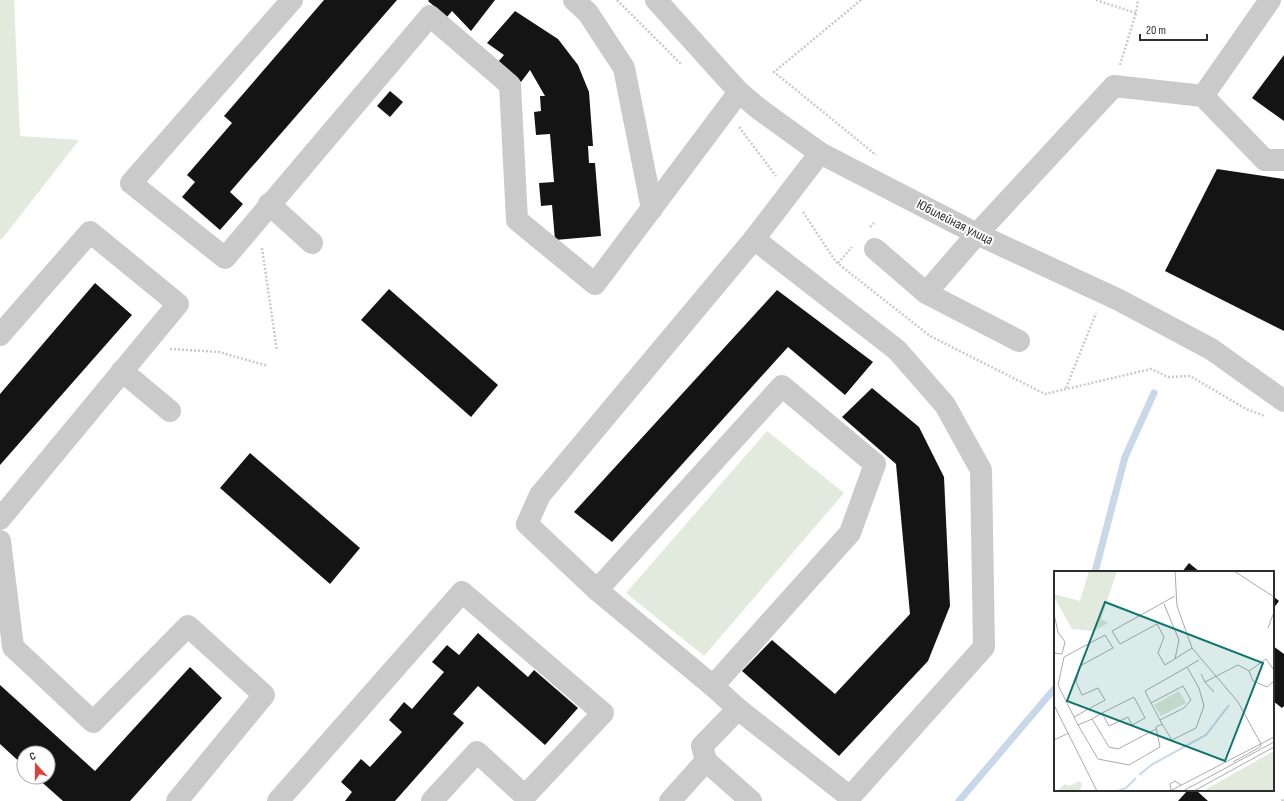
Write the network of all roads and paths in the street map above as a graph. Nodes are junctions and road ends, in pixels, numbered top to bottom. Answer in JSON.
{"nodes":[{"id":1,"x":292,"y":0,"type":"edge"},
{"id":2,"x":574,"y":0,"type":"edge"},
{"id":3,"x":617,"y":0,"type":"edge"},
{"id":4,"x":656,"y":0,"type":"edge"},
{"id":5,"x":861,"y":0,"type":"edge"},
{"id":6,"x":1096,"y":0,"type":"edge"},
{"id":7,"x":1138,"y":0,"type":"edge"},
{"id":8,"x":1270,"y":0,"type":"edge"},
{"id":9,"x":1136,"y":13,"type":"junction"},
{"id":10,"x":683,"y":66,"type":"dead end"},
{"id":11,"x":1114,"y":86,"type":"junction"},
{"id":12,"x":739,"y":92,"type":"junction"},
{"id":13,"x":1203,"y":96,"type":"junction"},
{"id":14,"x":726,"y":110,"type":"junction"},
{"id":15,"x":820,"y":153,"type":"junction"},
{"id":16,"x":881,"y":159,"type":"dead end"},
{"id":17,"x":1284,"y":160,"type":"edge"},
{"id":18,"x":766,"y":164,"type":"dead end"},
{"id":19,"x":652,"y":209,"type":"junction"},
{"id":20,"x":264,"y":211,"type":"junction"},
{"id":21,"x":977,"y":234,"type":"junction"},
{"id":22,"x":754,"y":239,"type":"junction"},
{"id":23,"x":312,"y":243,"type":"dead end"},
{"id":24,"x":875,"y":249,"type":"dead end"},
{"id":25,"x":926,"y":293,"type":"junction"},
{"id":26,"x":1106,"y":294,"type":"junction"},
{"id":27,"x":0,"y":335,"type":"edge"},
{"id":28,"x":1019,"y":341,"type":"dead end"},
{"id":29,"x":142,"y":347,"type":"junction"},
{"id":30,"x":277,"y":351,"type":"dead end"},
{"id":31,"x":268,"y":366,"type":"dead end"},
{"id":32,"x":122,"y":371,"type":"junction"},
{"id":33,"x":1190,"y":376,"type":"dead end"},
{"id":34,"x":1066,"y":389,"type":"dead end"},
{"id":35,"x":1284,"y":402,"type":"edge"},
{"id":36,"x":170,"y":411,"type":"dead end"},
{"id":37,"x":1271,"y":419,"type":"dead end"},
{"id":38,"x":0,"y":519,"type":"edge"},
{"id":39,"x":0,"y":541,"type":"edge"},
{"id":40,"x":597,"y":590,"type":"junction"},
{"id":41,"x":713,"y":686,"type":"junction"},
{"id":42,"x":738,"y":709,"type":"junction"},
{"id":43,"x":706,"y":761,"type":"junction"},
{"id":44,"x":1284,"y":798,"type":"edge"},
{"id":45,"x":283,"y":799,"type":"edge"},
{"id":46,"x":177,"y":801,"type":"edge"},
{"id":47,"x":432,"y":801,"type":"edge"},
{"id":48,"x":670,"y":801,"type":"edge"},
{"id":49,"x":750,"y":801,"type":"edge"},
{"id":50,"x":1282,"y":801,"type":"edge"}],
"edges":[{"from":1,"to":20,"type":"street"},
{"from":2,"to":19,"type":"street"},
{"from":3,"to":10,"type":"path"},
{"from":4,"to":12,"type":"street","name":"Юбилейная улица"},
{"from":5,"to":16,"type":"path"},
{"from":6,"to":9,"type":"path"},
{"from":7,"to":9,"type":"path"},
{"from":8,"to":13,"type":"street"},
{"from":9,"to":11,"type":"path"},
{"from":11,"to":13,"type":"street"},
{"from":11,"to":21,"type":"street"},
{"from":12,"to":14,"type":"street"},
{"from":12,"to":15,"type":"street","name":"Юбилейная улица"},
{"from":13,"to":17,"type":"street"},
{"from":14,"to":18,"type":"path"},
{"from":14,"to":19,"type":"street"},
{"from":15,"to":21,"type":"street","name":"Юбилейная улица"},
{"from":15,"to":22,"type":"street"},
{"from":19,"to":20,"type":"street"},
{"from":20,"to":23,"type":"street"},
{"from":20,"to":30,"type":"path"},
{"from":21,"to":25,"type":"street"},
{"from":21,"to":26,"type":"street","name":"Юбилейная улица"},
{"from":22,"to":40,"type":"street"},
{"from":22,"to":42,"type":"street"},
{"from":24,"to":25,"type":"street"},
{"from":25,"to":28,"type":"street"},
{"from":26,"to":34,"type":"path"},
{"from":26,"to":35,"type":"street","name":"Юбилейная улица"},
{"from":27,"to":29,"type":"street"},
{"from":29,"to":31,"type":"path"},
{"from":29,"to":32,"type":"street"},
{"from":32,"to":36,"type":"street"},
{"from":32,"to":38,"type":"street"},
{"from":33,"to":37,"type":"path"},
{"from":39,"to":46,"type":"street"},
{"from":40,"to":41,"type":"street"},
{"from":40,"to":41,"type":"street"},
{"from":41,"to":42,"type":"street"},
{"from":42,"to":43,"type":"street"},
{"from":43,"to":48,"type":"street"},
{"from":43,"to":49,"type":"street"},
{"from":44,"to":50,"type":"path"},
{"from":45,"to":47,"type":"street"}]}
